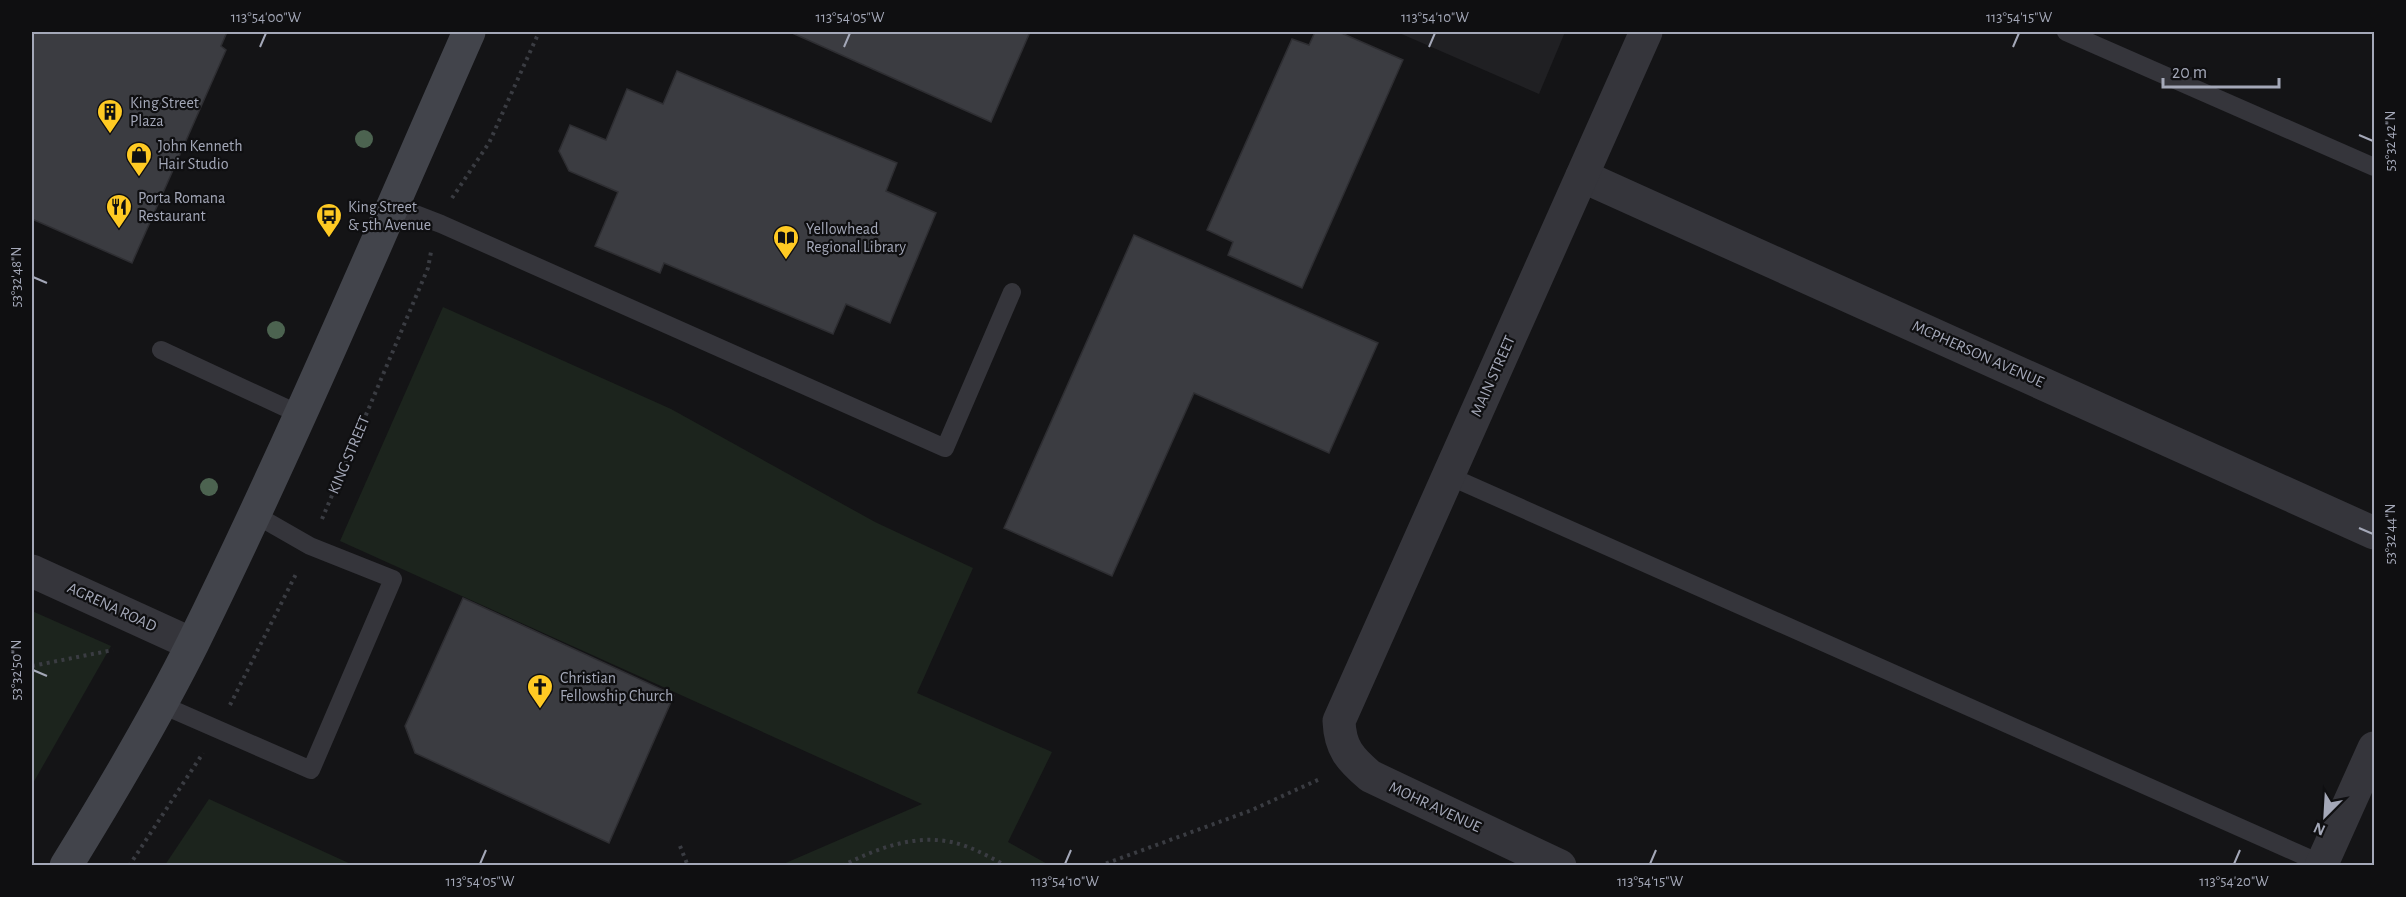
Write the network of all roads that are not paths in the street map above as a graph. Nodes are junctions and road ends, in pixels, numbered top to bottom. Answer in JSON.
{"nodes":[{"id":1,"x":469,"y":32,"type":"edge"},
{"id":2,"x":1646,"y":32,"type":"edge"},
{"id":3,"x":2066,"y":32,"type":"edge"},
{"id":4,"x":2374,"y":167,"type":"edge"},
{"id":5,"x":1582,"y":176,"type":"junction"},
{"id":6,"x":392,"y":205,"type":"junction"},
{"id":7,"x":1012,"y":292,"type":"dead end"},
{"id":8,"x":161,"y":350,"type":"dead end"},
{"id":9,"x":299,"y":414,"type":"junction"},
{"id":10,"x":1449,"y":476,"type":"junction"},
{"id":11,"x":254,"y":514,"type":"junction"},
{"id":12,"x":2374,"y":533,"type":"edge"},
{"id":13,"x":32,"y":571,"type":"edge"},
{"id":14,"x":192,"y":644,"type":"junction"},
{"id":15,"x":160,"y":704,"type":"junction"},
{"id":16,"x":1339,"y":721,"type":"joint"},
{"id":17,"x":2374,"y":748,"type":"edge"},
{"id":18,"x":2321,"y":865,"type":"edge"},
{"id":19,"x":66,"y":866,"type":"edge"},
{"id":20,"x":1560,"y":866,"type":"edge"}],
"edges":[{"from":1,"to":6,"type":"street"},
{"from":2,"to":5,"type":"street","name":"MAIN STREET"},
{"from":3,"to":4,"type":"lane"},
{"from":5,"to":10,"type":"street","name":"MAIN STREET"},
{"from":5,"to":12,"type":"street","name":"MCPHERSON AVENUE"},
{"from":6,"to":7,"type":"lane"},
{"from":6,"to":9,"type":"street"},
{"from":8,"to":9,"type":"lane"},
{"from":9,"to":11,"type":"street"},
{"from":10,"to":16,"type":"street","name":"MAIN STREET"},
{"from":10,"to":18,"type":"lane"},
{"from":11,"to":14,"type":"street"},
{"from":11,"to":15,"type":"lane"},
{"from":13,"to":14,"type":"street","name":"AGRENA ROAD"},
{"from":14,"to":15,"type":"street"},
{"from":15,"to":19,"type":"street"},
{"from":16,"to":20,"type":"street","name":"MOHR AVENUE"},
{"from":17,"to":18,"type":"street"}]}
